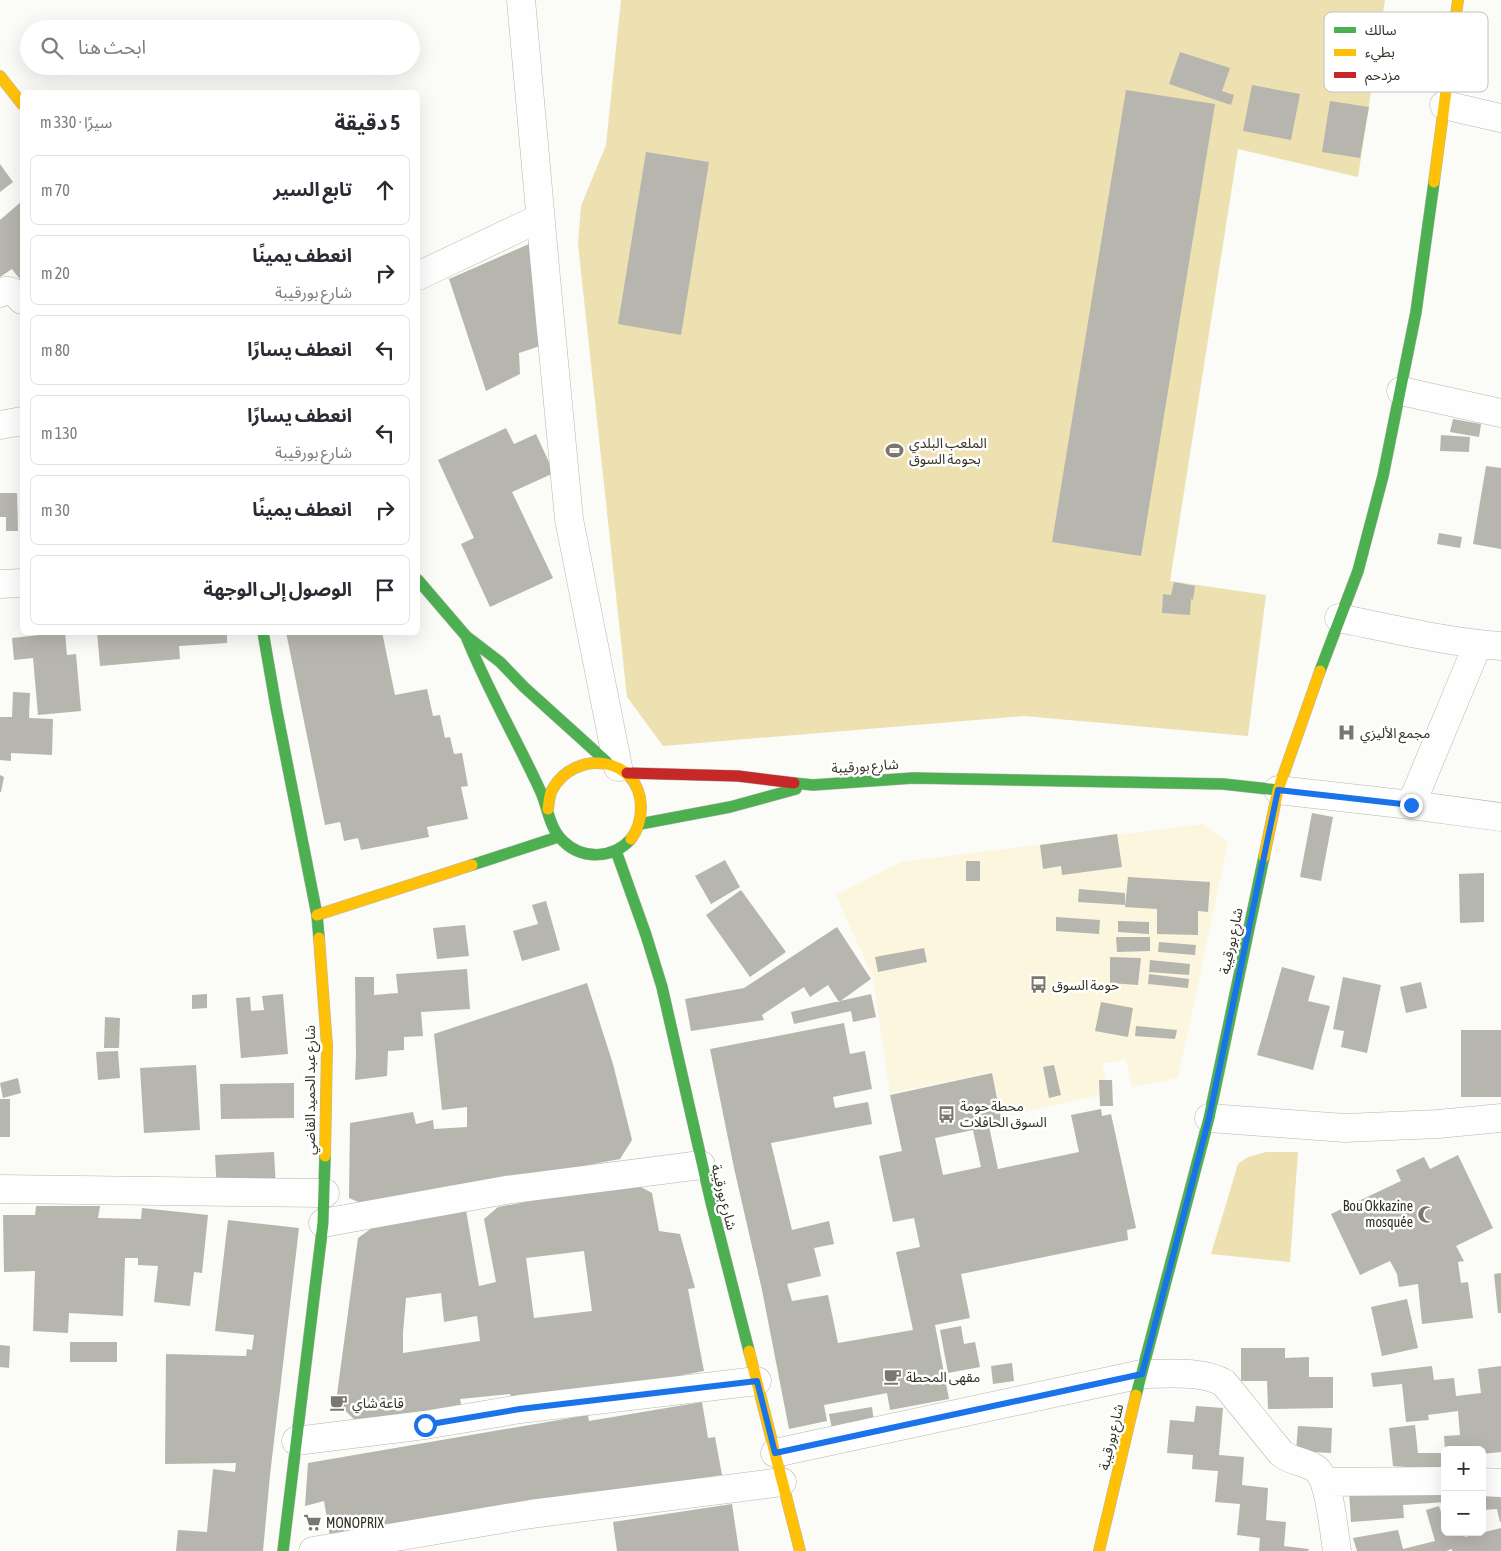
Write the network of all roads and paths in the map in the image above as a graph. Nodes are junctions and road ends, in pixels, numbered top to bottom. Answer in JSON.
{"nodes":[{"id":1,"x":522,"y":0,"type":"edge"},
{"id":2,"x":0,"y":76,"type":"edge"},
{"id":3,"x":1446,"y":92,"type":"edge"},
{"id":4,"x":20,"y":101,"type":"edge"},
{"id":5,"x":1444,"y":105,"type":"junction"},
{"id":6,"x":1501,"y":118,"type":"edge"},
{"id":7,"x":540,"y":218,"type":"junction"},
{"id":8,"x":420,"y":275,"type":"edge"},
{"id":9,"x":0,"y":293,"type":"edge"},
{"id":10,"x":20,"y":298,"type":"edge"},
{"id":11,"x":1401,"y":391,"type":"junction"},
{"id":12,"x":1501,"y":413,"type":"edge"},
{"id":13,"x":20,"y":421,"type":"edge"},
{"id":14,"x":0,"y":425,"type":"edge"},
{"id":15,"x":420,"y":582,"type":"edge"},
{"id":16,"x":20,"y":583,"type":"edge"},
{"id":17,"x":0,"y":584,"type":"edge"},
{"id":18,"x":1339,"y":618,"type":"junction"},
{"id":19,"x":264,"y":635,"type":"edge"},
{"id":20,"x":466,"y":636,"type":"junction"},
{"id":21,"x":1490,"y":645,"type":"edge"},
{"id":22,"x":617,"y":767,"type":"junction"},
{"id":23,"x":812,"y":784,"type":"junction"},
{"id":24,"x":1278,"y":790,"type":"junction"},
{"id":25,"x":1411,"y":805,"type":"junction"},
{"id":26,"x":548,"y":808,"type":"junction"},
{"id":27,"x":1501,"y":817,"type":"edge"},
{"id":28,"x":640,"y":824,"type":"junction"},
{"id":29,"x":558,"y":837,"type":"junction"},
{"id":30,"x":616,"y":851,"type":"junction"},
{"id":31,"x":317,"y":915,"type":"junction"},
{"id":32,"x":1209,"y":1118,"type":"junction"},
{"id":33,"x":1501,"y":1118,"type":"edge"},
{"id":34,"x":701,"y":1165,"type":"junction"},
{"id":35,"x":0,"y":1189,"type":"edge"},
{"id":36,"x":325,"y":1193,"type":"junction"},
{"id":37,"x":323,"y":1223,"type":"junction"},
{"id":38,"x":1142,"y":1374,"type":"junction"},
{"id":39,"x":757,"y":1381,"type":"junction"},
{"id":40,"x":296,"y":1440,"type":"junction"},
{"id":41,"x":775,"y":1453,"type":"junction"},
{"id":42,"x":1441,"y":1481,"type":"edge"},
{"id":43,"x":782,"y":1482,"type":"junction"},
{"id":44,"x":1325,"y":1482,"type":"junction"},
{"id":45,"x":1486,"y":1482,"type":"edge"},
{"id":46,"x":1501,"y":1483,"type":"edge"},
{"id":47,"x":283,"y":1551,"type":"edge"},
{"id":48,"x":313,"y":1551,"type":"edge"},
{"id":49,"x":800,"y":1551,"type":"edge"},
{"id":50,"x":1099,"y":1551,"type":"edge"},
{"id":51,"x":1337,"y":1551,"type":"edge"}],
"edges":[{"from":1,"to":7,"type":"street"},
{"from":2,"to":4,"type":"main road"},
{"from":3,"to":5,"type":"main road"},
{"from":5,"to":6,"type":"street"},
{"from":5,"to":11,"type":"main road"},
{"from":7,"to":8,"type":"street"},
{"from":7,"to":22,"type":"street"},
{"from":9,"to":10,"type":"street"},
{"from":11,"to":12,"type":"street"},
{"from":11,"to":18,"type":"main road"},
{"from":13,"to":14,"type":"street"},
{"from":15,"to":20,"type":"main road"},
{"from":16,"to":17,"type":"street"},
{"from":18,"to":21,"type":"street"},
{"from":18,"to":24,"type":"main road"},
{"from":19,"to":31,"type":"main road","name":"شارع عبد الحميد القاضي"},
{"from":20,"to":22,"type":"main road"},
{"from":20,"to":26,"type":"main road"},
{"from":21,"to":25,"type":"street"},
{"from":22,"to":23,"type":"main road","name":"شارع بورقيبة"},
{"from":22,"to":26,"type":"main road"},
{"from":22,"to":28,"type":"main road"},
{"from":23,"to":24,"type":"main road","name":"شارع بورقيبة"},
{"from":23,"to":28,"type":"main road","name":"شارع بورقيبة"},
{"from":24,"to":25,"type":"street"},
{"from":24,"to":32,"type":"main road","name":"شارع بورقيبة"},
{"from":25,"to":27,"type":"street"},
{"from":26,"to":29,"type":"main road"},
{"from":28,"to":30,"type":"main road"},
{"from":29,"to":30,"type":"main road"},
{"from":29,"to":31,"type":"main road"},
{"from":30,"to":34,"type":"main road","name":"شارع بورقيبة"},
{"from":31,"to":36,"type":"main road","name":"شارع عبد الحميد القاضي"},
{"from":32,"to":33,"type":"street"},
{"from":32,"to":38,"type":"main road","name":"شارع بورقيبة"},
{"from":34,"to":37,"type":"street"},
{"from":34,"to":39,"type":"main road","name":"شارع بورقيبة"},
{"from":35,"to":36,"type":"street"},
{"from":36,"to":37,"type":"main road","name":"شارع عبد الحميد القاضي"},
{"from":37,"to":40,"type":"main road","name":"شارع عبد الحميد القاضي"},
{"from":38,"to":41,"type":"street"},
{"from":38,"to":44,"type":"street"},
{"from":38,"to":50,"type":"main road","name":"شارع بورقيبة"},
{"from":39,"to":40,"type":"street"},
{"from":39,"to":41,"type":"main road","name":"شارع بورقيبة"},
{"from":40,"to":47,"type":"main road","name":"شارع عبد الحميد القاضي"},
{"from":41,"to":43,"type":"main road","name":"شارع بورقيبة"},
{"from":42,"to":44,"type":"street"},
{"from":43,"to":48,"type":"street"},
{"from":43,"to":49,"type":"main road","name":"شارع بورقيبة"},
{"from":44,"to":51,"type":"street"},
{"from":45,"to":46,"type":"street"}]}
